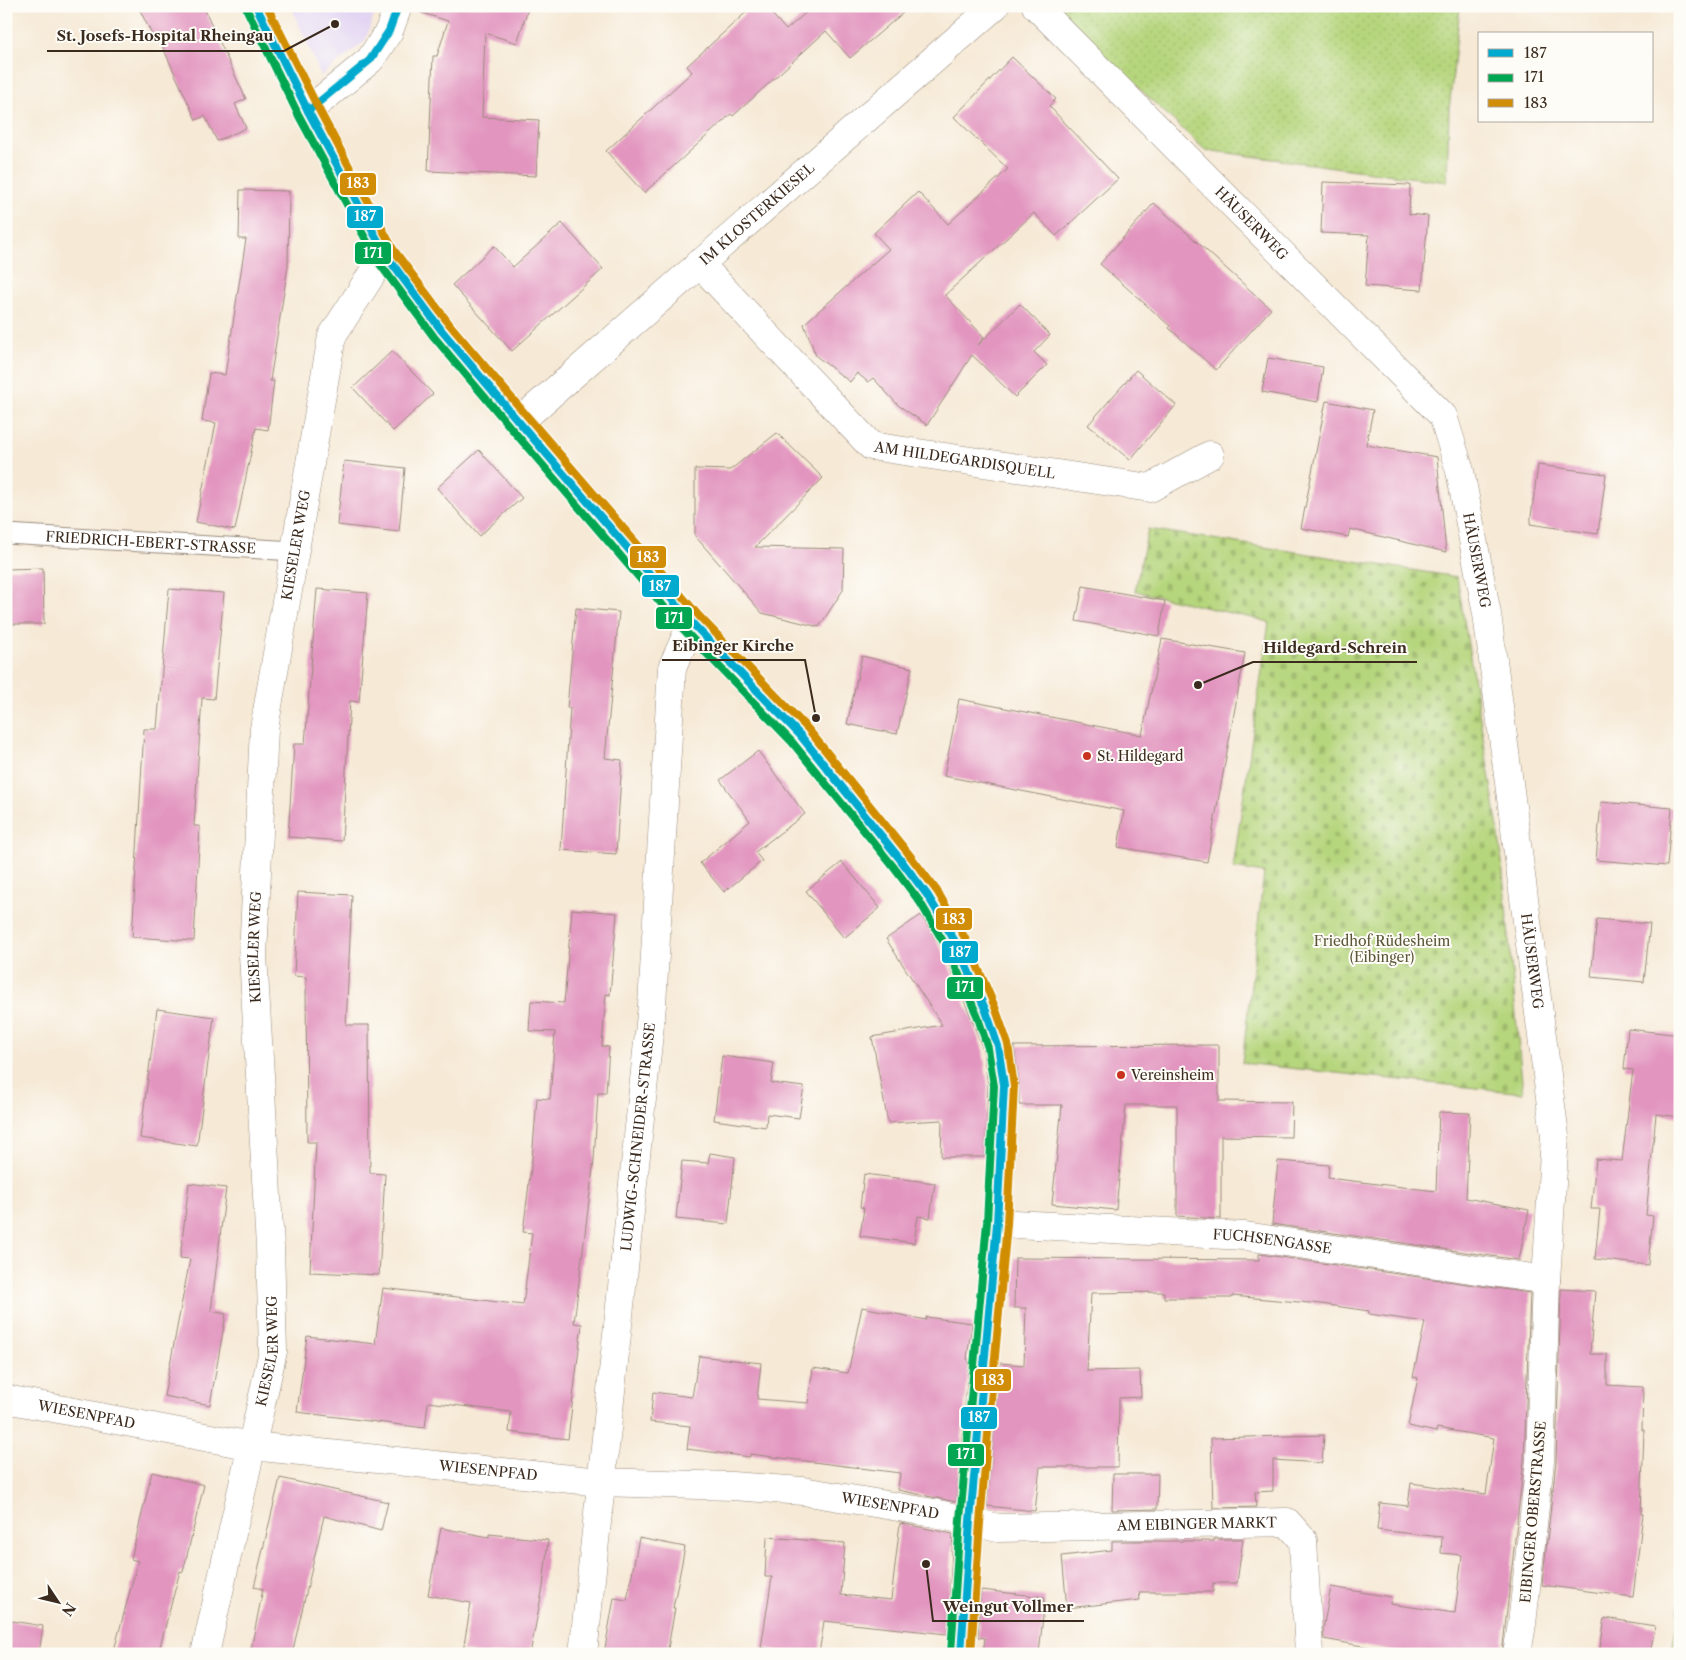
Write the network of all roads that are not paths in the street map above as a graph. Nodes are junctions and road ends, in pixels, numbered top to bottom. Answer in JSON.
{"nodes":[{"id":1,"x":256,"y":6,"type":"edge"},
{"id":2,"x":398,"y":6,"type":"edge"},
{"id":3,"x":995,"y":6,"type":"edge"},
{"id":4,"x":1036,"y":6,"type":"edge"},
{"id":5,"x":308,"y":112,"type":"junction"},
{"id":6,"x":384,"y":254,"type":"junction"},
{"id":7,"x":700,"y":263,"type":"junction"},
{"id":8,"x":519,"y":422,"type":"junction"},
{"id":9,"x":1210,"y":455,"type":"dead end"},
{"id":10,"x":6,"y":534,"type":"edge"},
{"id":11,"x":295,"y":551,"type":"junction"},
{"id":12,"x":692,"y":623,"type":"junction"},
{"id":13,"x":997,"y":1223,"type":"junction"},
{"id":14,"x":1546,"y":1280,"type":"junction"},
{"id":15,"x":6,"y":1399,"type":"edge"},
{"id":16,"x":252,"y":1446,"type":"junction"},
{"id":17,"x":600,"y":1482,"type":"junction"},
{"id":18,"x":970,"y":1521,"type":"junction"},
{"id":19,"x":205,"y":1654,"type":"edge"},
{"id":20,"x":583,"y":1654,"type":"edge"},
{"id":21,"x":961,"y":1654,"type":"edge"},
{"id":22,"x":1309,"y":1654,"type":"edge"},
{"id":23,"x":1517,"y":1654,"type":"edge"}],
"edges":[{"from":1,"to":5,"type":"street"},
{"from":2,"to":5,"type":"street"},
{"from":3,"to":7,"type":"street","name":"IM KLOSTERKIESEL"},
{"from":4,"to":14,"type":"street","name":"HÄUSERWEG"},
{"from":5,"to":6,"type":"street"},
{"from":6,"to":8,"type":"street"},
{"from":6,"to":11,"type":"street","name":"KIESELER WEG"},
{"from":7,"to":8,"type":"street","name":"IM KLOSTERKIESEL"},
{"from":7,"to":9,"type":"street","name":"AM HILDEGARDISQUELL"},
{"from":8,"to":12,"type":"street"},
{"from":10,"to":11,"type":"lane","name":"FRIEDRICH-EBERT-STRASSE"},
{"from":11,"to":16,"type":"street","name":"KIESELER WEG"},
{"from":12,"to":13,"type":"street"},
{"from":12,"to":17,"type":"street","name":"LUDWIG-SCHNEIDER-STRASSE"},
{"from":13,"to":14,"type":"street","name":"FUCHSENGASSE"},
{"from":13,"to":18,"type":"street"},
{"from":14,"to":23,"type":"street","name":"EIBINGER OBERSTRASSE"},
{"from":15,"to":16,"type":"street","name":"WIESENPFAD"},
{"from":16,"to":17,"type":"street","name":"WIESENPFAD"},
{"from":16,"to":19,"type":"street","name":"KIESELER WEG"},
{"from":17,"to":18,"type":"street","name":"WIESENPFAD"},
{"from":17,"to":20,"type":"street","name":"LUDWIG-SCHNEIDER-STRASSE"},
{"from":18,"to":21,"type":"street"},
{"from":18,"to":22,"type":"street","name":"AM EIBINGER MARKT"}]}
